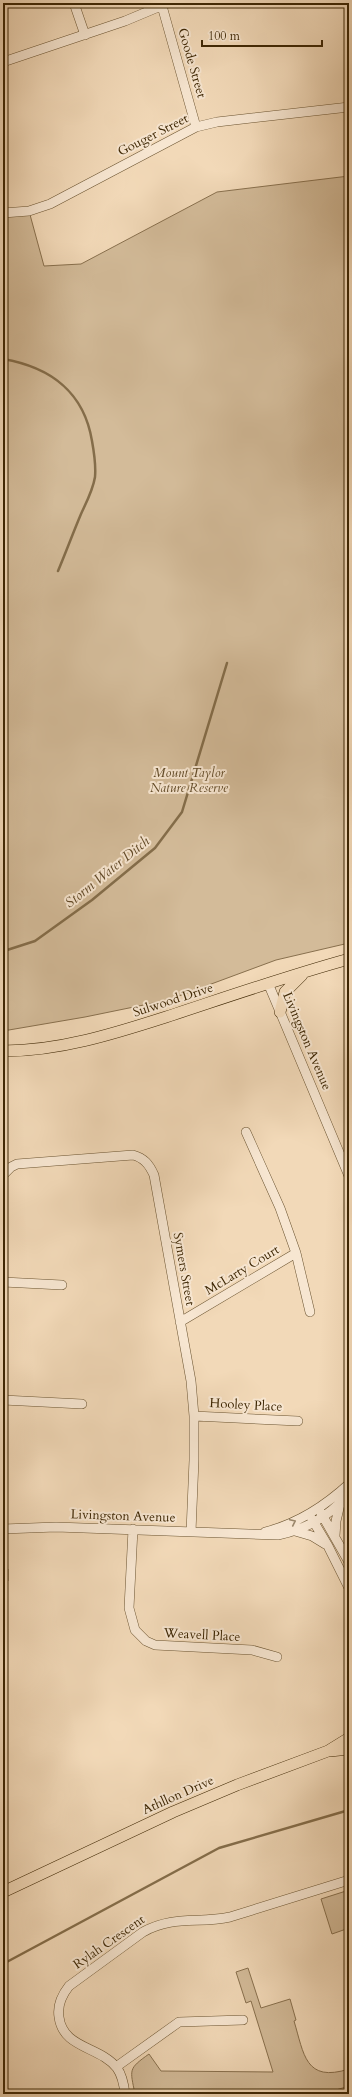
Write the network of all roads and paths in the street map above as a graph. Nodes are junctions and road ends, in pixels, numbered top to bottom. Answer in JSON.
{"nodes":[{"id":1,"x":74,"y":3,"type":"edge"},
{"id":2,"x":165,"y":4,"type":"edge"},
{"id":3,"x":85,"y":35,"type":"junction"},
{"id":4,"x":3,"y":62,"type":"edge"},
{"id":5,"x":349,"y":107,"type":"edge"},
{"id":6,"x":196,"y":127,"type":"junction"},
{"id":7,"x":3,"y":213,"type":"edge"},
{"id":8,"x":349,"y":959,"type":"edge"},
{"id":9,"x":305,"y":972,"type":"junction"},
{"id":10,"x":268,"y":983,"type":"junction"},
{"id":11,"x":280,"y":1012,"type":"junction"},
{"id":12,"x":3,"y":1051,"type":"edge"},
{"id":13,"x":246,"y":1132,"type":"dead end"},
{"id":14,"x":3,"y":1175,"type":"edge"},
{"id":15,"x":349,"y":1176,"type":"edge"},
{"id":16,"x":296,"y":1253,"type":"junction"},
{"id":17,"x":3,"y":1282,"type":"edge"},
{"id":18,"x":62,"y":1285,"type":"dead end"},
{"id":19,"x":310,"y":1312,"type":"dead end"},
{"id":20,"x":180,"y":1322,"type":"junction"},
{"id":21,"x":3,"y":1400,"type":"edge"},
{"id":22,"x":82,"y":1404,"type":"dead end"},
{"id":23,"x":194,"y":1416,"type":"junction"},
{"id":24,"x":298,"y":1421,"type":"dead end"},
{"id":25,"x":349,"y":1484,"type":"edge"},
{"id":26,"x":349,"y":1493,"type":"edge"},
{"id":27,"x":340,"y":1504,"type":"junction"},
{"id":28,"x":318,"y":1509,"type":"junction"},
{"id":29,"x":309,"y":1514,"type":"junction"},
{"id":30,"x":323,"y":1518,"type":"junction"},
{"id":31,"x":314,"y":1523,"type":"junction"},
{"id":32,"x":3,"y":1529,"type":"edge"},
{"id":33,"x":133,"y":1529,"type":"junction"},
{"id":34,"x":295,"y":1531,"type":"junction"},
{"id":35,"x":191,"y":1532,"type":"junction"},
{"id":36,"x":242,"y":1534,"type":"junction"},
{"id":37,"x":335,"y":1537,"type":"junction"},
{"id":38,"x":328,"y":1546,"type":"junction"},
{"id":39,"x":349,"y":1562,"type":"edge"},
{"id":40,"x":349,"y":1588,"type":"edge"},
{"id":41,"x":277,"y":1657,"type":"dead end"},
{"id":42,"x":349,"y":1738,"type":"edge"},
{"id":43,"x":349,"y":1749,"type":"edge"},
{"id":44,"x":328,"y":1751,"type":"junction"},
{"id":45,"x":43,"y":1874,"type":"junction"},
{"id":46,"x":349,"y":1880,"type":"edge"},
{"id":47,"x":3,"y":1892,"type":"edge"},
{"id":48,"x":3,"y":1899,"type":"edge"},
{"id":49,"x":243,"y":2020,"type":"dead end"},
{"id":50,"x":116,"y":2067,"type":"junction"},
{"id":51,"x":126,"y":2094,"type":"edge"}],
"edges":[{"from":1,"to":3,"type":"street"},
{"from":2,"to":3,"type":"street"},
{"from":2,"to":6,"type":"street","name":"Goode Street"},
{"from":3,"to":4,"type":"street"},
{"from":5,"to":6,"type":"street","name":"Gouger Street"},
{"from":6,"to":7,"type":"street","name":"Gouger Street"},
{"from":8,"to":9,"type":"main road","name":"Sulwood Drive"},
{"from":9,"to":10,"type":"main road","name":"Sulwood Drive"},
{"from":9,"to":11,"type":"main road"},
{"from":10,"to":11,"type":"street","name":"Livingston Avenue"},
{"from":10,"to":12,"type":"main road","name":"Sulwood Drive"},
{"from":11,"to":15,"type":"street","name":"Livingston Avenue"},
{"from":13,"to":16,"type":"street","name":"McLarty Court"},
{"from":14,"to":20,"type":"street","name":"Symers Street"},
{"from":16,"to":19,"type":"street","name":"McLarty Court"},
{"from":16,"to":20,"type":"street","name":"McLarty Court"},
{"from":17,"to":18,"type":"street"},
{"from":20,"to":23,"type":"street","name":"Symers Street"},
{"from":21,"to":22,"type":"street"},
{"from":23,"to":24,"type":"street","name":"Hooley Place"},
{"from":23,"to":35,"type":"street","name":"Symers Street"},
{"from":25,"to":28,"type":"street","name":"Livingston Avenue"},
{"from":26,"to":27,"type":"street","name":"Livingston Avenue"},
{"from":27,"to":30,"type":"street","name":"Livingston Avenue"},
{"from":27,"to":37,"type":"street"},
{"from":28,"to":29,"type":"street","name":"Livingston Avenue"},
{"from":28,"to":30,"type":"street"},
{"from":29,"to":31,"type":"street"},
{"from":36,"to":29,"type":"street","name":"Livingston Avenue","one_way":true},
{"from":30,"to":31,"type":"street","name":"Livingston Avenue"},
{"from":30,"to":37,"type":"street"},
{"from":31,"to":34,"type":"street","name":"Livingston Avenue"},
{"from":31,"to":38,"type":"street"},
{"from":32,"to":33,"type":"street","name":"Livingston Avenue"},
{"from":33,"to":35,"type":"street","name":"Livingston Avenue"},
{"from":33,"to":41,"type":"street","name":"Weavell Place"},
{"from":34,"to":36,"type":"street","name":"Livingston Avenue"},
{"from":34,"to":38,"type":"street"},
{"from":35,"to":36,"type":"street","name":"Livingston Avenue"},
{"from":37,"to":39,"type":"street"},
{"from":38,"to":40,"type":"street"},
{"from":42,"to":44,"type":"main road","name":"Athllon Drive"},
{"from":43,"to":44,"type":"main road","name":"Athllon Drive"},
{"from":44,"to":45,"type":"main road","name":"Athllon Drive"},
{"from":45,"to":47,"type":"main road","name":"Athllon Drive"},
{"from":45,"to":48,"type":"main road","name":"Athllon Drive"},
{"from":46,"to":50,"type":"street","name":"Rylah Crescent"},
{"from":49,"to":50,"type":"street"},
{"from":50,"to":51,"type":"street"}]}
